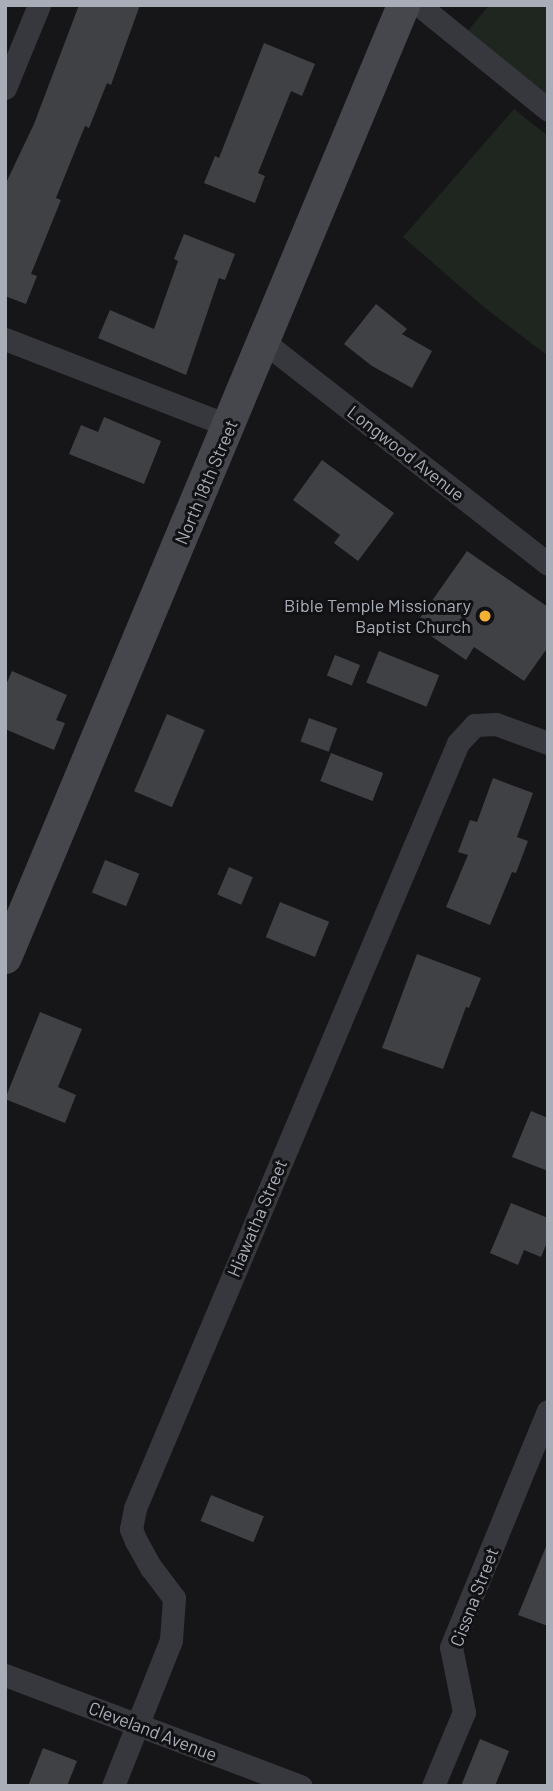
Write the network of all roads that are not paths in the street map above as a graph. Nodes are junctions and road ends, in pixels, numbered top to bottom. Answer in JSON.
{"nodes":[{"id":1,"x":39,"y":5,"type":"edge"},
{"id":2,"x":403,"y":5,"type":"edge"},
{"id":3,"x":419,"y":5,"type":"edge"},
{"id":4,"x":5,"y":88,"type":"edge"},
{"id":5,"x":548,"y":110,"type":"edge"},
{"id":6,"x":5,"y":339,"type":"edge"},
{"id":7,"x":264,"y":342,"type":"junction"},
{"id":8,"x":229,"y":426,"type":"junction"},
{"id":9,"x":548,"y":564,"type":"edge"},
{"id":10,"x":548,"y":742,"type":"edge"},
{"id":11,"x":5,"y":957,"type":"edge"},
{"id":12,"x":548,"y":1411,"type":"edge"},
{"id":13,"x":5,"y":1675,"type":"edge"},
{"id":14,"x":138,"y":1726,"type":"junction"},
{"id":15,"x":113,"y":1786,"type":"edge"},
{"id":16,"x":301,"y":1786,"type":"edge"},
{"id":17,"x":433,"y":1786,"type":"edge"}],
"edges":[{"from":1,"to":4,"type":"street"},
{"from":2,"to":7,"type":"main road","name":"North 18th Street"},
{"from":3,"to":5,"type":"street"},
{"from":6,"to":8,"type":"street"},
{"from":7,"to":8,"type":"main road","name":"North 18th Street"},
{"from":7,"to":9,"type":"street","name":"Longwood Avenue"},
{"from":8,"to":11,"type":"main road","name":"North 18th Street"},
{"from":10,"to":14,"type":"street","name":"Hiawatha Street"},
{"from":12,"to":17,"type":"street","name":"Cissna Street"},
{"from":13,"to":14,"type":"street","name":"Cleveland Avenue"},
{"from":14,"to":15,"type":"street","name":"Hiawatha Street"},
{"from":14,"to":16,"type":"street","name":"Cleveland Avenue"}]}
